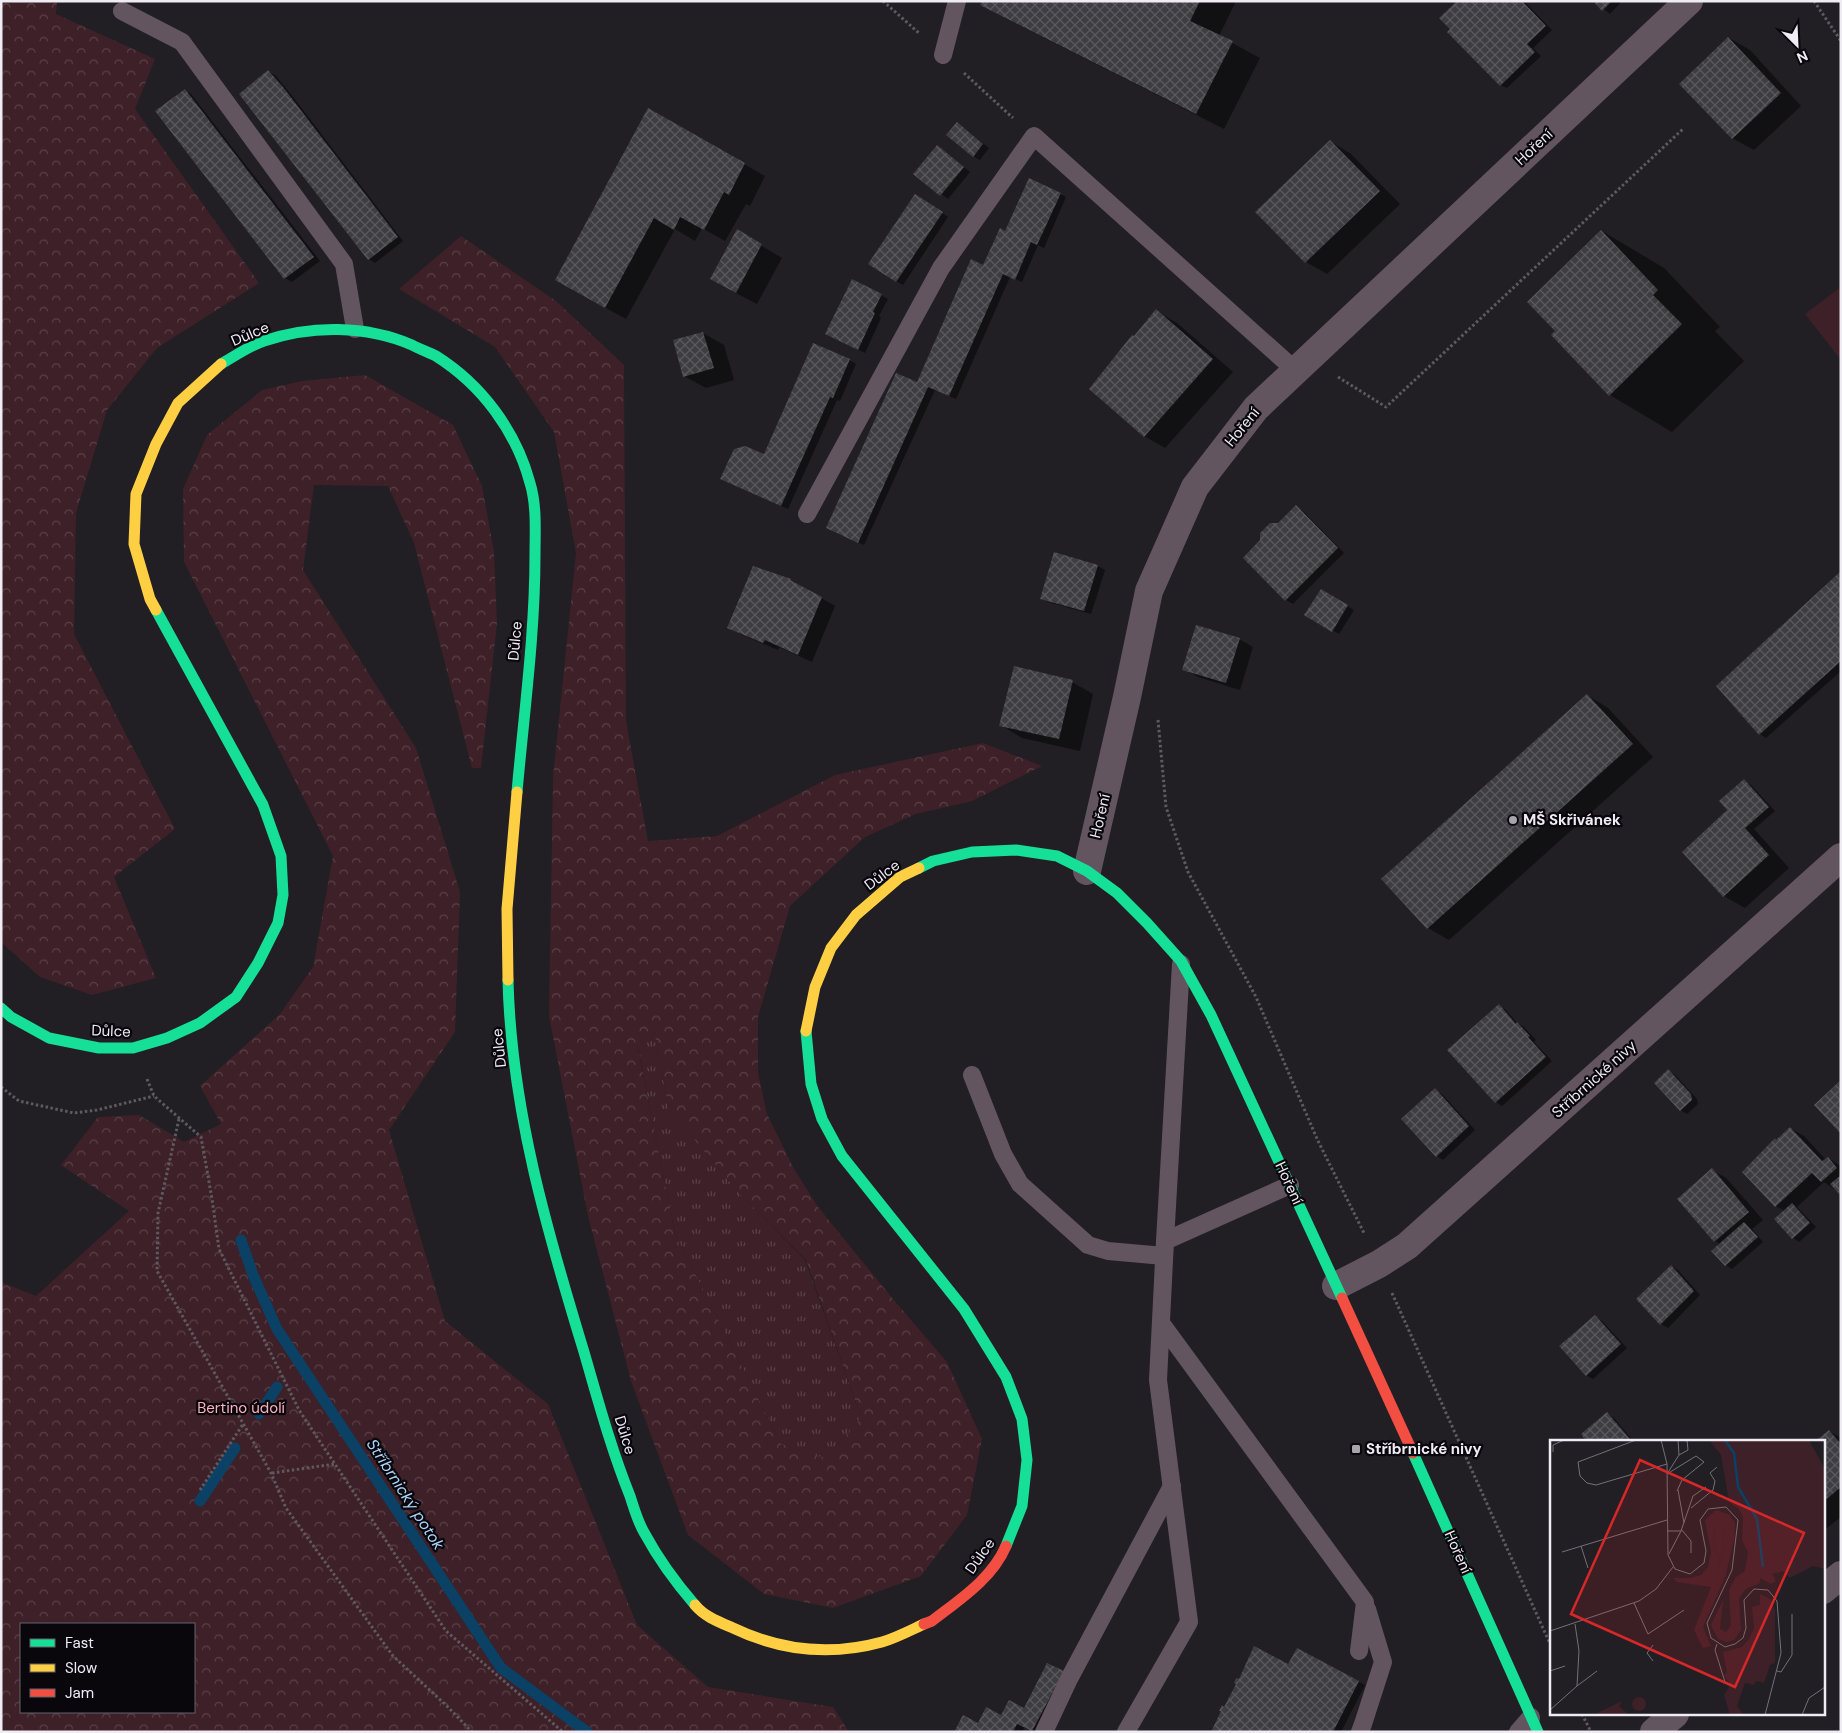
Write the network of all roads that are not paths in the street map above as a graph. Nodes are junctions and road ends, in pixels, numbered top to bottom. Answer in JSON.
{"nodes":[{"id":1,"x":957,"y":1,"type":"edge"},
{"id":2,"x":1689,"y":1,"type":"edge"},
{"id":3,"x":122,"y":10,"type":"dead end"},
{"id":4,"x":943,"y":55,"type":"dead end"},
{"id":5,"x":355,"y":329,"type":"junction"},
{"id":6,"x":1296,"y":371,"type":"junction"},
{"id":7,"x":807,"y":514,"type":"dead end"},
{"id":8,"x":1841,"y":857,"type":"edge"},
{"id":9,"x":1087,"y":871,"type":"junction"},
{"id":10,"x":1181,"y":961,"type":"junction"},
{"id":11,"x":1,"y":1008,"type":"edge"},
{"id":12,"x":972,"y":1075,"type":"dead end"},
{"id":13,"x":1290,"y":1185,"type":"junction"},
{"id":14,"x":1165,"y":1248,"type":"junction"},
{"id":15,"x":1336,"y":1286,"type":"junction"},
{"id":16,"x":1161,"y":1323,"type":"junction"},
{"id":17,"x":1172,"y":1486,"type":"junction"},
{"id":18,"x":1841,"y":1575,"type":"edge"},
{"id":19,"x":1824,"y":1589,"type":"edge"},
{"id":20,"x":1365,"y":1602,"type":"junction"},
{"id":21,"x":1359,"y":1651,"type":"dead end"},
{"id":22,"x":1673,"y":1716,"type":"edge"},
{"id":23,"x":1533,"y":1727,"type":"edge"},
{"id":24,"x":1044,"y":1732,"type":"edge"},
{"id":25,"x":1126,"y":1732,"type":"edge"},
{"id":26,"x":1360,"y":1732,"type":"edge"},
{"id":27,"x":1518,"y":1732,"type":"edge"},
{"id":28,"x":1654,"y":1732,"type":"edge"}],
"edges":[{"from":1,"to":4,"type":"lane"},
{"from":2,"to":6,"type":"street","name":"Hoření"},
{"from":3,"to":5,"type":"lane"},
{"from":5,"to":9,"type":"main road","name":"Důlce"},
{"from":5,"to":11,"type":"main road","name":"Důlce"},
{"from":6,"to":7,"type":"lane"},
{"from":6,"to":9,"type":"street","name":"Hoření"},
{"from":8,"to":15,"type":"street","name":"Stříbrnické nivy"},
{"from":9,"to":10,"type":"main road","name":"Hoření"},
{"from":10,"to":13,"type":"main road","name":"Hoření"},
{"from":10,"to":14,"type":"lane"},
{"from":12,"to":14,"type":"lane"},
{"from":13,"to":14,"type":"lane"},
{"from":13,"to":15,"type":"main road","name":"Hoření"},
{"from":14,"to":16,"type":"lane"},
{"from":15,"to":23,"type":"main road","name":"Hoření"},
{"from":16,"to":17,"type":"lane"},
{"from":16,"to":20,"type":"lane"},
{"from":17,"to":24,"type":"lane"},
{"from":17,"to":25,"type":"lane"},
{"from":18,"to":19,"type":"street"},
{"from":20,"to":21,"type":"lane"},
{"from":20,"to":26,"type":"lane"},
{"from":22,"to":28,"type":"street"},
{"from":23,"to":27,"type":"lane"}]}
